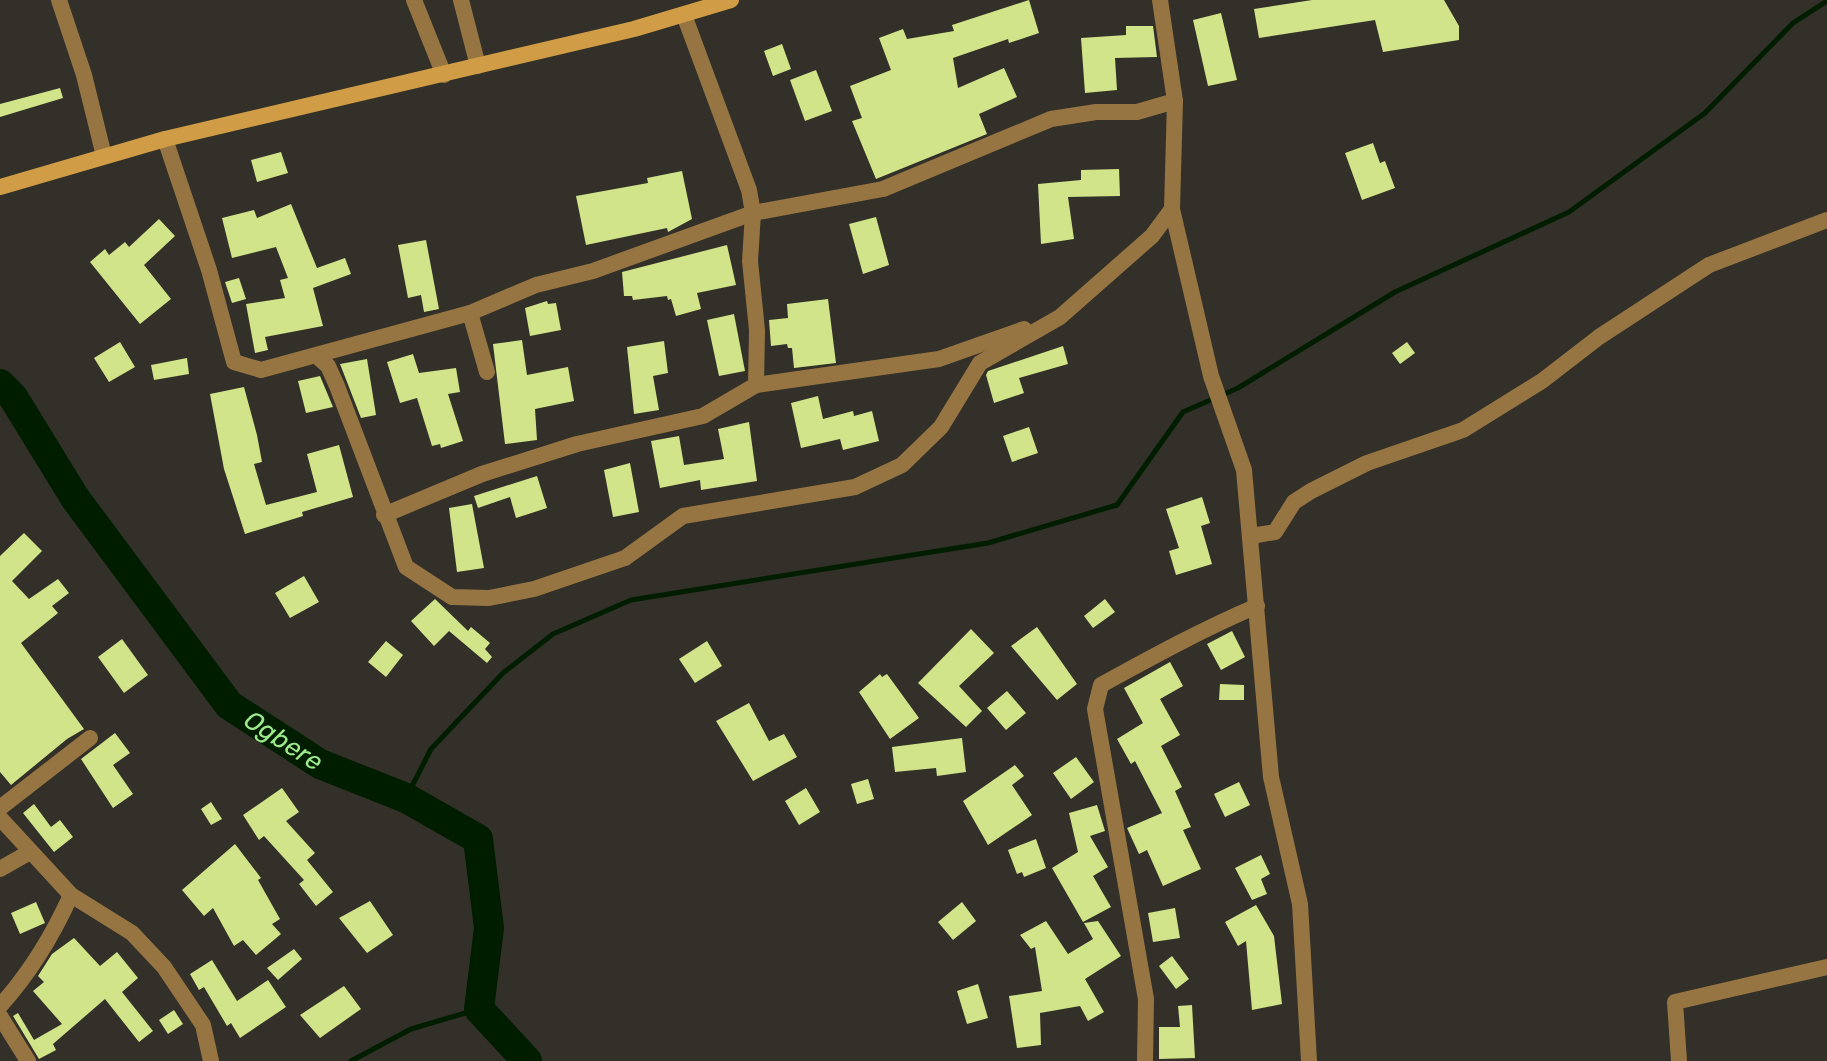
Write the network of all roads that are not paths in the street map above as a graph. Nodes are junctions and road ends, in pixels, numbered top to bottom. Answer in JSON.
{"nodes":[{"id":1,"x":59,"y":0,"type":"edge"},
{"id":2,"x":414,"y":0,"type":"edge"},
{"id":3,"x":461,"y":0,"type":"edge"},
{"id":4,"x":731,"y":0,"type":"edge"},
{"id":5,"x":1160,"y":0,"type":"edge"},
{"id":6,"x":684,"y":15,"type":"junction"},
{"id":7,"x":478,"y":66,"type":"junction"},
{"id":8,"x":444,"y":75,"type":"junction"},
{"id":9,"x":1175,"y":101,"type":"junction"},
{"id":10,"x":165,"y":139,"type":"junction"},
{"id":11,"x":104,"y":156,"type":"junction"},
{"id":12,"x":0,"y":187,"type":"edge"},
{"id":13,"x":1172,"y":209,"type":"junction"},
{"id":14,"x":753,"y":213,"type":"junction"},
{"id":15,"x":1827,"y":220,"type":"edge"},
{"id":16,"x":470,"y":313,"type":"junction"},
{"id":17,"x":1060,"y":317,"type":"junction"},
{"id":18,"x":318,"y":357,"type":"junction"},
{"id":19,"x":487,"y":372,"type":"dead end"},
{"id":20,"x":756,"y":385,"type":"junction"},
{"id":21,"x":384,"y":515,"type":"junction"},
{"id":22,"x":1251,"y":536,"type":"junction"},
{"id":23,"x":1257,"y":606,"type":"junction"},
{"id":24,"x":90,"y":738,"type":"dead end"},
{"id":25,"x":0,"y":808,"type":"edge"},
{"id":26,"x":0,"y":818,"type":"edge"},
{"id":27,"x":30,"y":852,"type":"junction"},
{"id":28,"x":0,"y":869,"type":"edge"},
{"id":29,"x":71,"y":895,"type":"junction"},
{"id":30,"x":1827,"y":967,"type":"edge"},
{"id":31,"x":0,"y":1006,"type":"edge"},
{"id":32,"x":0,"y":1016,"type":"edge"},
{"id":33,"x":28,"y":1061,"type":"edge"},
{"id":34,"x":211,"y":1061,"type":"edge"},
{"id":35,"x":1145,"y":1061,"type":"edge"},
{"id":36,"x":1309,"y":1061,"type":"edge"},
{"id":37,"x":1679,"y":1061,"type":"edge"}],
"edges":[{"from":1,"to":11,"type":"street"},
{"from":2,"to":8,"type":"street"},
{"from":3,"to":7,"type":"street"},
{"from":4,"to":6,"type":"main road"},
{"from":5,"to":9,"type":"street"},
{"from":6,"to":7,"type":"main road"},
{"from":6,"to":14,"type":"street"},
{"from":7,"to":8,"type":"main road"},
{"from":8,"to":10,"type":"main road"},
{"from":9,"to":13,"type":"street"},
{"from":9,"to":14,"type":"street"},
{"from":10,"to":11,"type":"main road"},
{"from":10,"to":18,"type":"street"},
{"from":11,"to":12,"type":"main road"},
{"from":13,"to":17,"type":"street"},
{"from":13,"to":22,"type":"street"},
{"from":14,"to":16,"type":"street"},
{"from":14,"to":20,"type":"street"},
{"from":15,"to":22,"type":"street"},
{"from":16,"to":18,"type":"street"},
{"from":16,"to":19,"type":"street"},
{"from":17,"to":20,"type":"street"},
{"from":17,"to":21,"type":"street"},
{"from":18,"to":21,"type":"street"},
{"from":20,"to":21,"type":"street"},
{"from":22,"to":23,"type":"street"},
{"from":23,"to":35,"type":"street"},
{"from":23,"to":36,"type":"street"},
{"from":24,"to":25,"type":"street"},
{"from":26,"to":27,"type":"street"},
{"from":27,"to":28,"type":"street"},
{"from":27,"to":29,"type":"street"},
{"from":29,"to":31,"type":"street"},
{"from":29,"to":34,"type":"street"},
{"from":30,"to":37,"type":"street"},
{"from":32,"to":33,"type":"street"}]}
